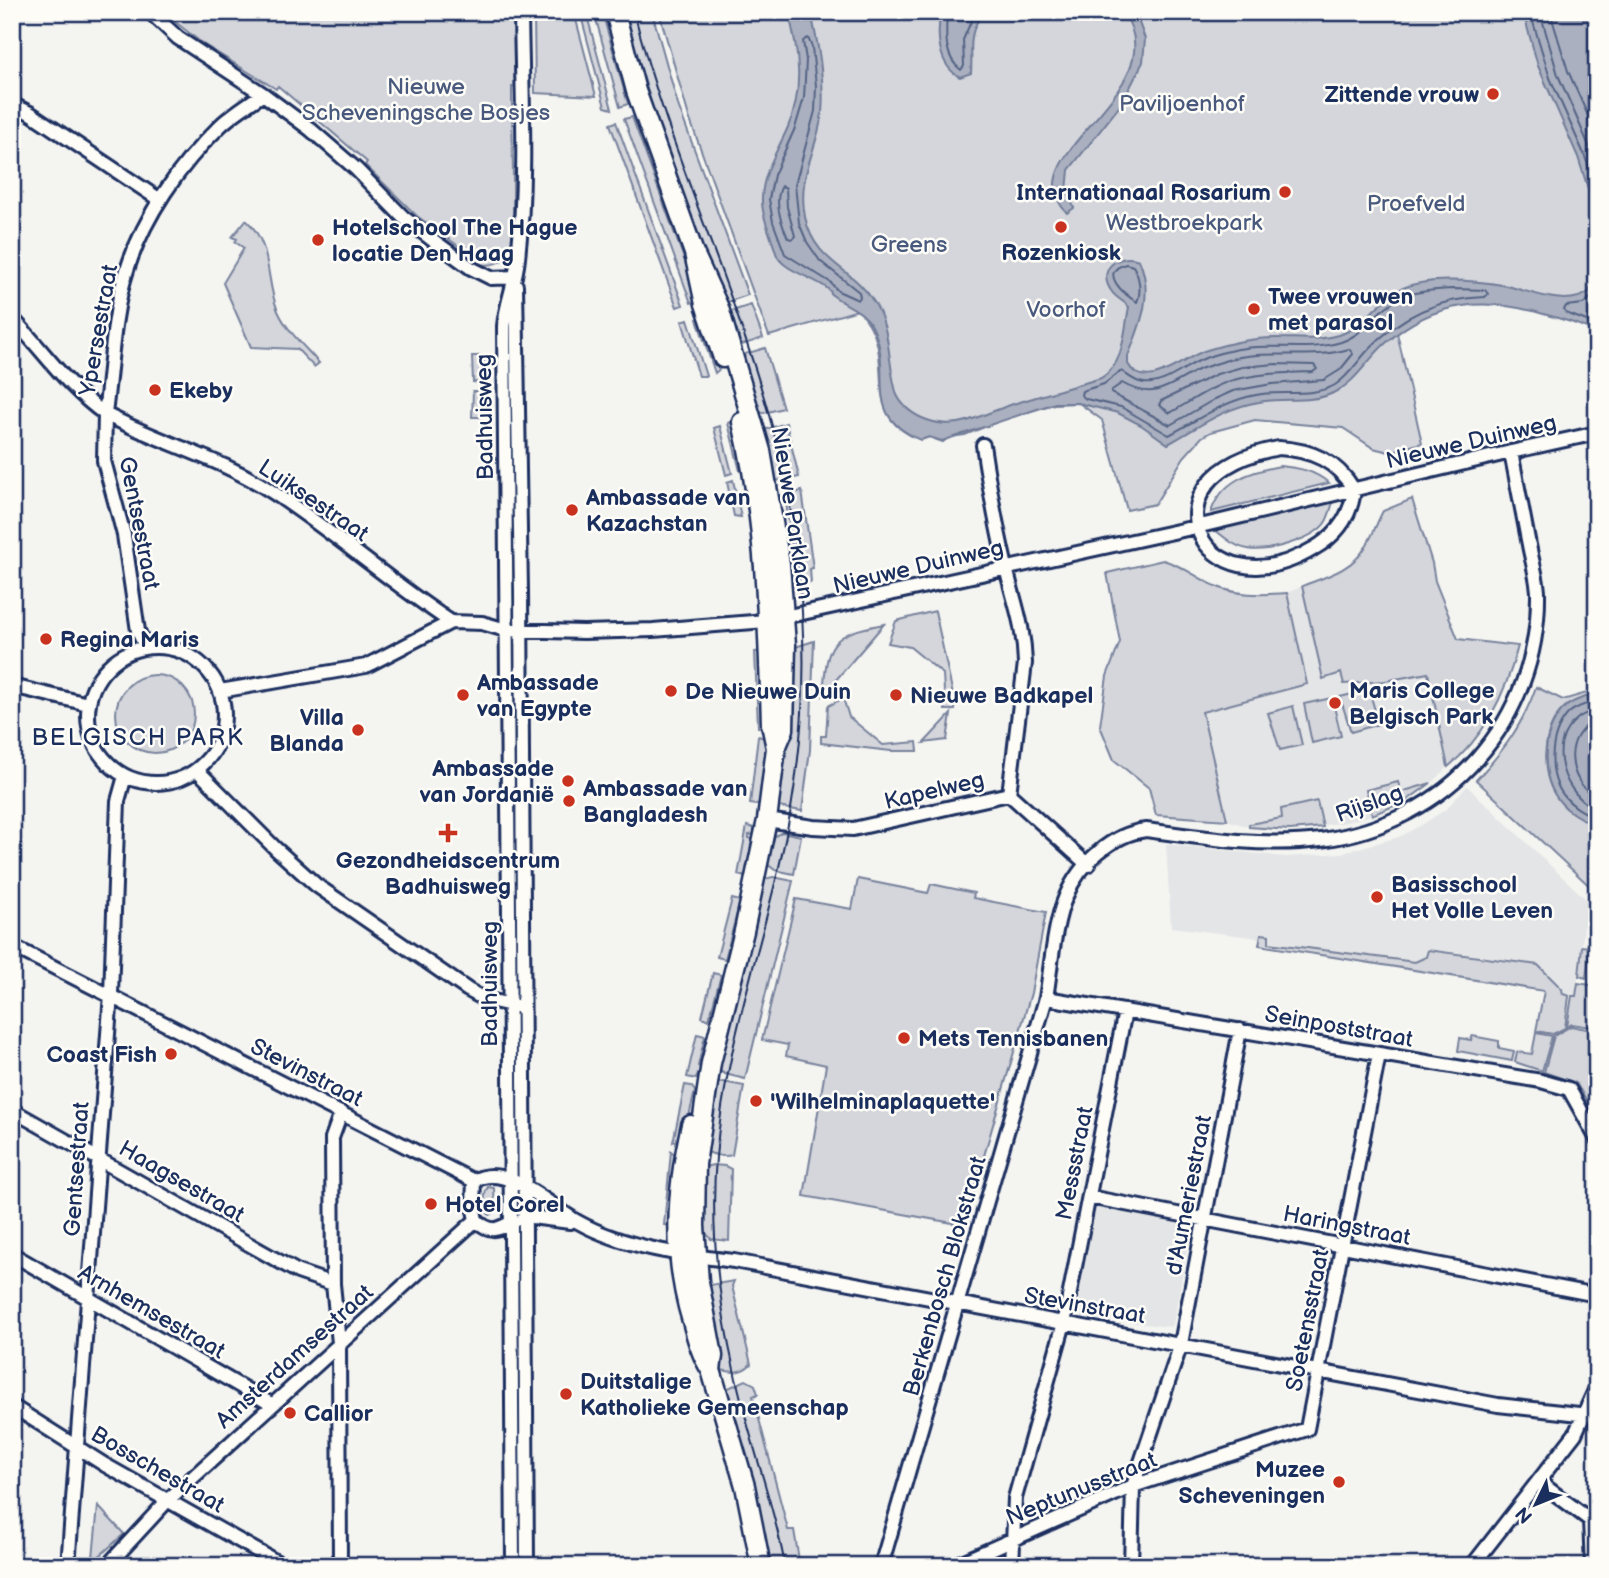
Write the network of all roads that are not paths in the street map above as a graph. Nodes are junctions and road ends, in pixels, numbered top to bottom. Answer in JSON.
{"nodes":[{"id":1,"x":150,"y":12,"type":"edge"},
{"id":2,"x":521,"y":12,"type":"edge"},
{"id":3,"x":615,"y":12,"type":"edge"},
{"id":4,"x":263,"y":94,"type":"junction"},
{"id":5,"x":12,"y":104,"type":"edge"},
{"id":6,"x":160,"y":200,"type":"junction"},
{"id":7,"x":515,"y":277,"type":"junction"},
{"id":8,"x":12,"y":318,"type":"edge"},
{"id":9,"x":105,"y":414,"type":"junction"},
{"id":10,"x":1597,"y":433,"type":"edge"},
{"id":11,"x":983,"y":445,"type":"dead end"},
{"id":12,"x":1511,"y":452,"type":"junction"},
{"id":13,"x":1354,"y":490,"type":"junction"},
{"id":14,"x":1196,"y":527,"type":"junction"},
{"id":15,"x":1006,"y":567,"type":"junction"},
{"id":16,"x":775,"y":619,"type":"junction"},
{"id":17,"x":451,"y":622,"type":"junction"},
{"id":18,"x":506,"y":630,"type":"junction"},
{"id":19,"x":521,"y":631,"type":"junction"},
{"id":20,"x":145,"y":646,"type":"junction"},
{"id":21,"x":12,"y":686,"type":"edge"},
{"id":22,"x":220,"y":691,"type":"junction"},
{"id":23,"x":88,"y":704,"type":"junction"},
{"id":24,"x":197,"y":770,"type":"junction"},
{"id":25,"x":125,"y":776,"type":"junction"},
{"id":26,"x":1009,"y":794,"type":"junction"},
{"id":27,"x":767,"y":820,"type":"junction"},
{"id":28,"x":1088,"y":865,"type":"junction"},
{"id":29,"x":12,"y":946,"type":"edge"},
{"id":30,"x":111,"y":994,"type":"junction"},
{"id":31,"x":1046,"y":998,"type":"junction"},
{"id":32,"x":516,"y":1007,"type":"junction"},
{"id":33,"x":1125,"y":1011,"type":"junction"},
{"id":34,"x":1240,"y":1030,"type":"junction"},
{"id":35,"x":1380,"y":1054,"type":"junction"},
{"id":36,"x":705,"y":1097,"type":"junction"},
{"id":37,"x":12,"y":1110,"type":"edge"},
{"id":38,"x":341,"y":1113,"type":"junction"},
{"id":39,"x":1597,"y":1139,"type":"edge"},
{"id":40,"x":99,"y":1157,"type":"junction"},
{"id":41,"x":511,"y":1180,"type":"junction"},
{"id":42,"x":474,"y":1181,"type":"junction"},
{"id":43,"x":524,"y":1186,"type":"junction"},
{"id":44,"x":1089,"y":1197,"type":"junction"},
{"id":45,"x":524,"y":1216,"type":"junction"},
{"id":46,"x":1204,"y":1219,"type":"junction"},
{"id":47,"x":476,"y":1220,"type":"junction"},
{"id":48,"x":510,"y":1224,"type":"junction"},
{"id":49,"x":581,"y":1224,"type":"junction"},
{"id":50,"x":1343,"y":1246,"type":"junction"},
{"id":51,"x":679,"y":1253,"type":"junction"},
{"id":52,"x":12,"y":1254,"type":"edge"},
{"id":53,"x":698,"y":1256,"type":"junction"},
{"id":54,"x":334,"y":1284,"type":"junction"},
{"id":55,"x":1597,"y":1295,"type":"edge"},
{"id":56,"x":88,"y":1298,"type":"junction"},
{"id":57,"x":958,"y":1303,"type":"junction"},
{"id":58,"x":1064,"y":1323,"type":"junction"},
{"id":59,"x":339,"y":1343,"type":"junction"},
{"id":60,"x":1181,"y":1345,"type":"junction"},
{"id":61,"x":711,"y":1370,"type":"junction"},
{"id":62,"x":1320,"y":1371,"type":"junction"},
{"id":63,"x":1597,"y":1386,"type":"edge"},
{"id":64,"x":271,"y":1404,"type":"junction"},
{"id":65,"x":12,"y":1406,"type":"edge"},
{"id":66,"x":1590,"y":1415,"type":"edge"},
{"id":67,"x":1307,"y":1429,"type":"joint"},
{"id":68,"x":76,"y":1445,"type":"junction"},
{"id":69,"x":1538,"y":1481,"type":"junction"},
{"id":70,"x":1133,"y":1486,"type":"junction"},
{"id":71,"x":168,"y":1500,"type":"junction"},
{"id":72,"x":1593,"y":1519,"type":"edge"},
{"id":73,"x":1013,"y":1537,"type":"junction"},
{"id":74,"x":68,"y":1566,"type":"edge"},
{"id":75,"x":107,"y":1566,"type":"edge"},
{"id":76,"x":284,"y":1566,"type":"edge"},
{"id":77,"x":340,"y":1566,"type":"edge"},
{"id":78,"x":513,"y":1566,"type":"edge"},
{"id":79,"x":527,"y":1566,"type":"edge"},
{"id":80,"x":761,"y":1566,"type":"edge"},
{"id":81,"x":881,"y":1566,"type":"edge"},
{"id":82,"x":953,"y":1566,"type":"edge"},
{"id":83,"x":1012,"y":1566,"type":"edge"},
{"id":84,"x":1131,"y":1566,"type":"edge"},
{"id":85,"x":1472,"y":1566,"type":"edge"},
{"id":86,"x":1592,"y":1566,"type":"edge"}],
"edges":[{"from":1,"to":4,"type":"street"},
{"from":2,"to":7,"type":"street","name":"Badhuisweg"},
{"from":3,"to":16,"type":"main road","name":"Nieuwe Parklaan"},
{"from":4,"to":6,"type":"street","name":"Ypersestraat"},
{"from":4,"to":7,"type":"street"},
{"from":5,"to":6,"type":"street"},
{"from":6,"to":9,"type":"street","name":"Ypersestraat"},
{"from":7,"to":18,"type":"street","name":"Badhuisweg"},
{"from":7,"to":19,"type":"street","name":"Badhuisweg"},
{"from":8,"to":9,"type":"street"},
{"from":9,"to":17,"type":"street","name":"Luiksestraat"},
{"from":9,"to":20,"type":"street","name":"Gentsestraat"},
{"from":10,"to":12,"type":"street","name":"Nieuwe Duinweg"},
{"from":11,"to":15,"type":"street","name":"Kapelweg"},
{"from":12,"to":13,"type":"street","name":"Nieuwe Duinweg"},
{"from":12,"to":28,"type":"street","name":"Rijslag"},
{"from":13,"to":14,"type":"street","name":"Nieuwe Duinweg"},
{"from":13,"to":14,"type":"street"},
{"from":13,"to":14,"type":"street"},
{"from":14,"to":15,"type":"street","name":"Nieuwe Duinweg"},
{"from":15,"to":16,"type":"street","name":"Nieuwe Duinweg"},
{"from":15,"to":26,"type":"street","name":"Kapelweg"},
{"from":16,"to":19,"type":"street","name":"Nieuwe Duinweg"},
{"from":16,"to":27,"type":"main road","name":"Nieuwe Parklaan"},
{"from":17,"to":18,"type":"street","name":"Nieuwe Duinweg"},
{"from":17,"to":22,"type":"street"},
{"from":18,"to":19,"type":"street","name":"Nieuwe Duinweg"},
{"from":18,"to":32,"type":"street","name":"Badhuisweg"},
{"from":19,"to":32,"type":"street","name":"Badhuisweg"},
{"from":20,"to":22,"type":"street"},
{"from":20,"to":23,"type":"street"},
{"from":21,"to":23,"type":"street"},
{"from":22,"to":24,"type":"street"},
{"from":23,"to":25,"type":"street"},
{"from":24,"to":25,"type":"street"},
{"from":24,"to":32,"type":"street"},
{"from":25,"to":30,"type":"street","name":"Gentsestraat"},
{"from":26,"to":27,"type":"street","name":"Kapelweg"},
{"from":26,"to":28,"type":"street"},
{"from":27,"to":36,"type":"main road","name":"Nieuwe Parklaan"},
{"from":28,"to":31,"type":"street","name":"Rijslag"},
{"from":29,"to":30,"type":"street","name":"Stevinstraat"},
{"from":30,"to":38,"type":"street","name":"Stevinstraat"},
{"from":30,"to":40,"type":"street","name":"Gentsestraat"},
{"from":31,"to":33,"type":"street","name":"Seinpoststraat"},
{"from":31,"to":57,"type":"street","name":"Berkenbosch Blokstraat"},
{"from":32,"to":41,"type":"street","name":"Badhuisweg"},
{"from":32,"to":43,"type":"street","name":"Badhuisweg"},
{"from":33,"to":34,"type":"street","name":"Seinpoststraat"},
{"from":33,"to":44,"type":"street","name":"Messstraat"},
{"from":34,"to":35,"type":"street","name":"Seinpoststraat"},
{"from":34,"to":46,"type":"street","name":"d'Aumeriestraat"},
{"from":35,"to":39,"type":"street","name":"Seinpoststraat"},
{"from":35,"to":50,"type":"street","name":"Soetensstraat"},
{"from":36,"to":51,"type":"main road","name":"Nieuwe Parklaan"},
{"from":36,"to":53,"type":"main road","name":"Nieuwe Parklaan"},
{"from":37,"to":40,"type":"street","name":"Haagsestraat"},
{"from":38,"to":42,"type":"street","name":"Stevinstraat"},
{"from":38,"to":54,"type":"street"},
{"from":40,"to":54,"type":"street","name":"Haagsestraat"},
{"from":40,"to":56,"type":"street","name":"Gentsestraat"},
{"from":41,"to":42,"type":"street","name":"Stevinstraat"},
{"from":41,"to":43,"type":"street","name":"Stevinstraat"},
{"from":41,"to":48,"type":"street","name":"Badhuisweg"},
{"from":42,"to":47,"type":"street"},
{"from":43,"to":45,"type":"street","name":"Badhuisweg"},
{"from":43,"to":49,"type":"street","name":"Stevinstraat"},
{"from":44,"to":46,"type":"street","name":"Haringstraat"},
{"from":44,"to":58,"type":"street","name":"Messstraat"},
{"from":45,"to":48,"type":"street"},
{"from":45,"to":49,"type":"street","name":"Stevinstraat"},
{"from":45,"to":79,"type":"street","name":"Badhuisweg"},
{"from":46,"to":50,"type":"street","name":"Haringstraat"},
{"from":46,"to":60,"type":"street","name":"d'Aumeriestraat"},
{"from":47,"to":48,"type":"street"},
{"from":47,"to":59,"type":"street","name":"Amsterdamsestraat"},
{"from":48,"to":78,"type":"street","name":"Badhuisweg"},
{"from":49,"to":51,"type":"street","name":"Stevinstraat"},
{"from":50,"to":55,"type":"street","name":"Haringstraat"},
{"from":50,"to":62,"type":"street","name":"Soetensstraat"},
{"from":51,"to":53,"type":"street","name":"Stevinstraat"},
{"from":51,"to":61,"type":"main road","name":"Nieuwe Parklaan"},
{"from":52,"to":56,"type":"street","name":"Arnhemsestraat"},
{"from":53,"to":57,"type":"street","name":"Stevinstraat"},
{"from":53,"to":61,"type":"main road","name":"Nieuwe Parklaan"},
{"from":54,"to":59,"type":"street"},
{"from":56,"to":64,"type":"street","name":"Arnhemsestraat"},
{"from":56,"to":68,"type":"street","name":"Gentsestraat"},
{"from":57,"to":58,"type":"street","name":"Stevinstraat"},
{"from":57,"to":81,"type":"street","name":"Berkenbosch Blokstraat"},
{"from":58,"to":60,"type":"street","name":"Stevinstraat"},
{"from":58,"to":73,"type":"street","name":"Messstraat"},
{"from":59,"to":64,"type":"street","name":"Amsterdamsestraat"},
{"from":59,"to":77,"type":"street"},
{"from":60,"to":62,"type":"street","name":"Stevinstraat"},
{"from":60,"to":70,"type":"street","name":"d'Aumeriestraat"},
{"from":61,"to":80,"type":"main road","name":"Nieuwe Parklaan"},
{"from":62,"to":66,"type":"street","name":"Stevinstraat"},
{"from":62,"to":67,"type":"street","name":"Soetensstraat"},
{"from":63,"to":66,"type":"street"},
{"from":64,"to":71,"type":"street","name":"Amsterdamsestraat"},
{"from":65,"to":68,"type":"street","name":"Bosschestraat"},
{"from":66,"to":69,"type":"street"},
{"from":67,"to":70,"type":"street","name":"Neptunusstraat"},
{"from":68,"to":71,"type":"street","name":"Bosschestraat"},
{"from":68,"to":74,"type":"street","name":"Gentsestraat"},
{"from":69,"to":72,"type":"street"},
{"from":69,"to":85,"type":"street"},
{"from":70,"to":73,"type":"street","name":"Neptunusstraat"},
{"from":70,"to":84,"type":"street","name":"d'Aumeriestraat"},
{"from":71,"to":75,"type":"street","name":"Amsterdamsestraat"},
{"from":71,"to":76,"type":"street","name":"Bosschestraat"},
{"from":72,"to":86,"type":"street"},
{"from":73,"to":82,"type":"street","name":"Neptunusstraat"},
{"from":73,"to":83,"type":"street","name":"Messstraat"}]}
